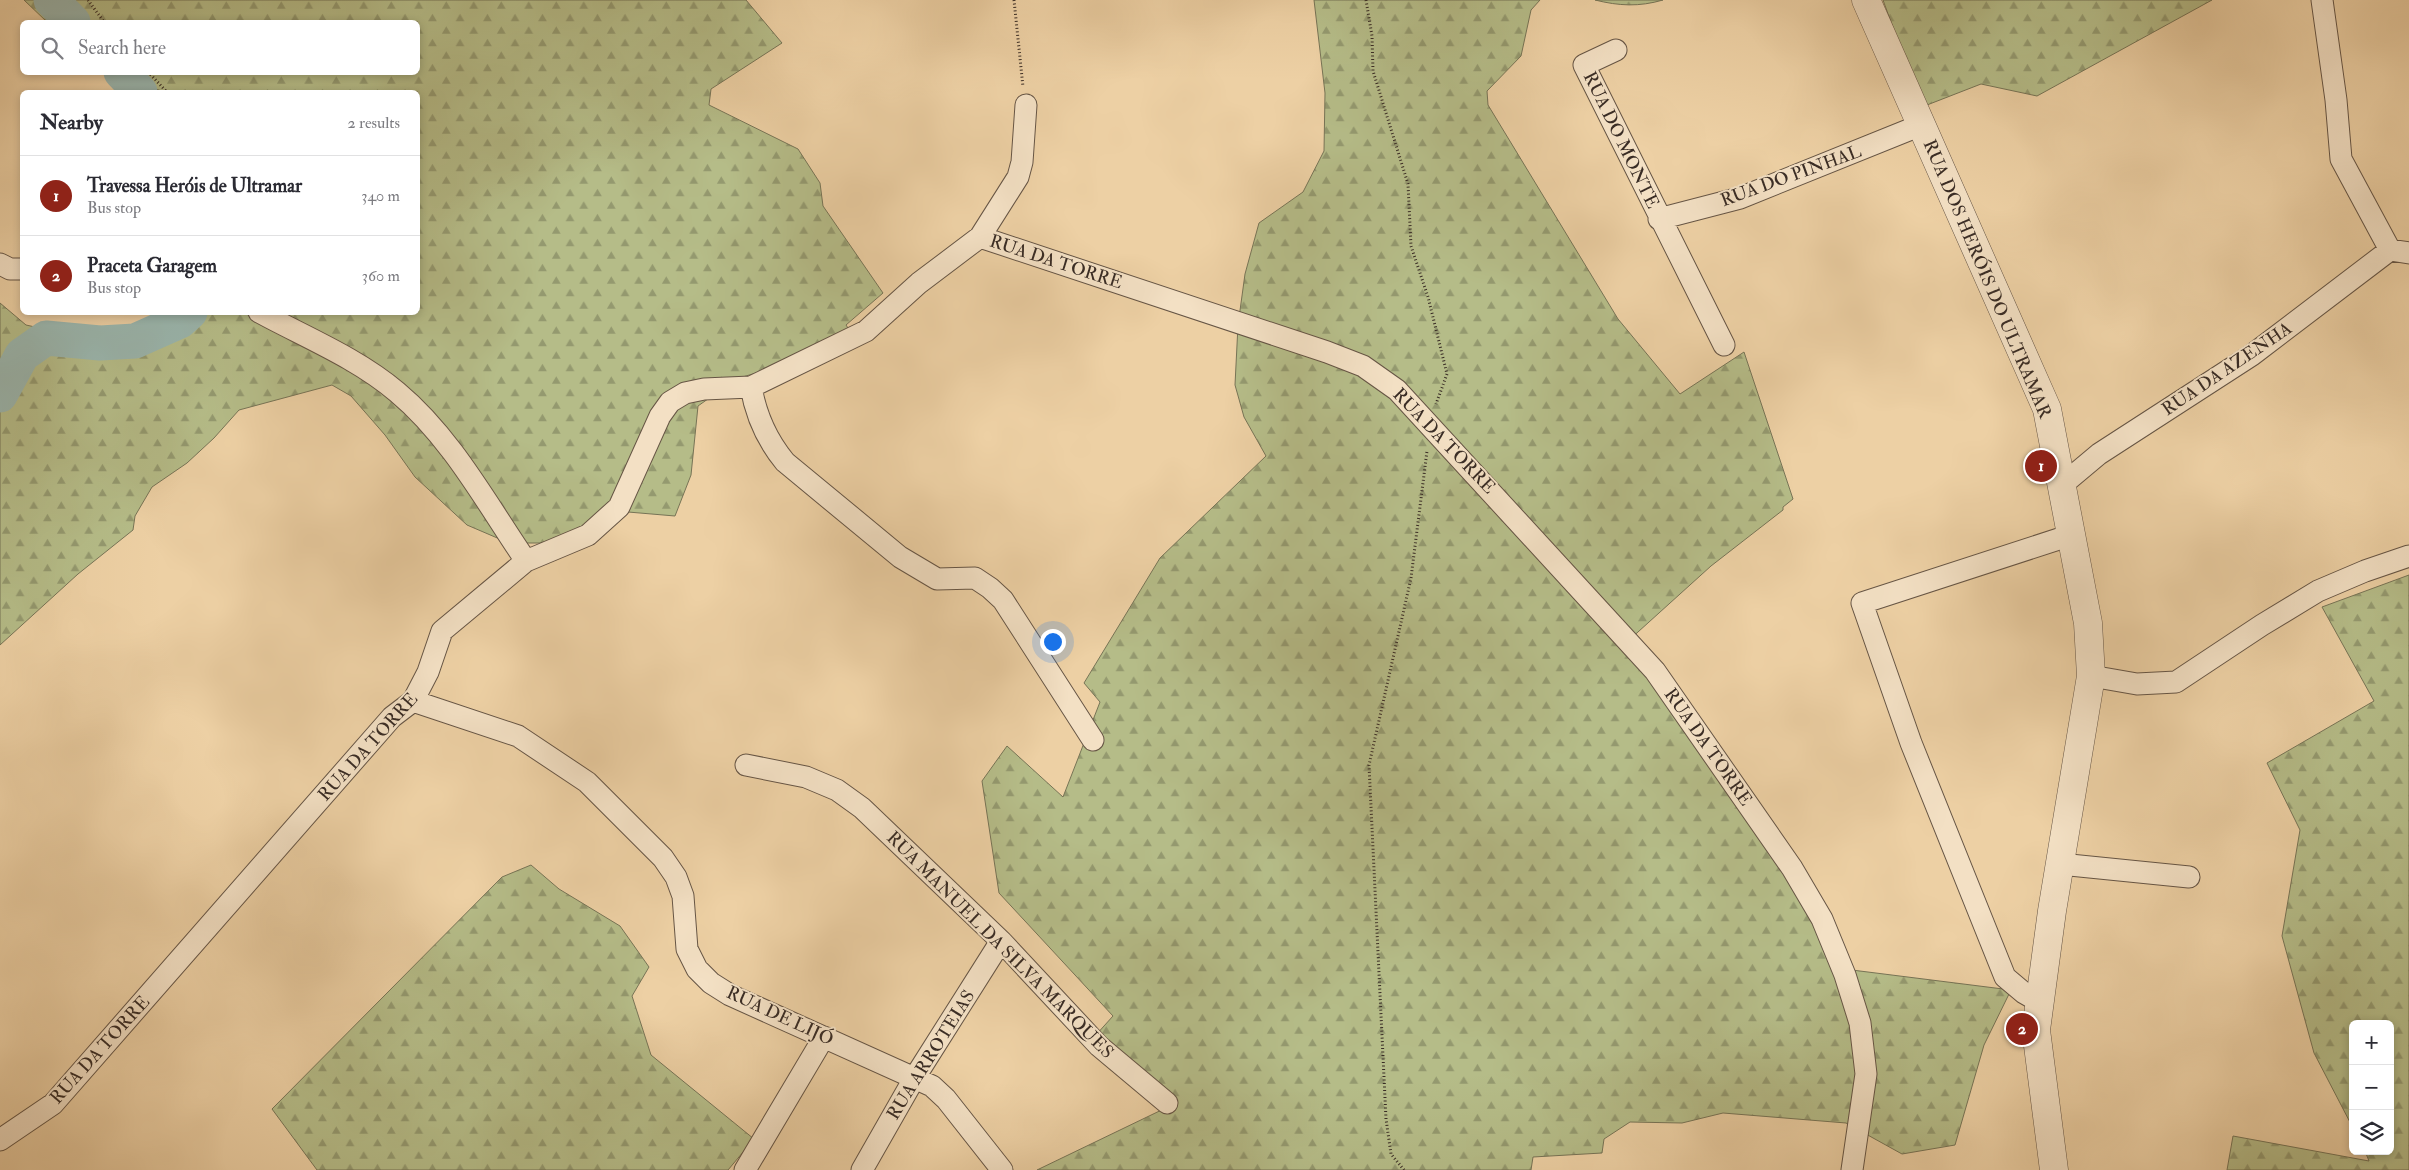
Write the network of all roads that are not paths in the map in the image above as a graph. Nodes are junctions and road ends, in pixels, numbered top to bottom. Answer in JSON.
{"nodes":[{"id":1,"x":1866,"y":0,"type":"edge"},
{"id":2,"x":2322,"y":0,"type":"edge"},
{"id":3,"x":1616,"y":50,"type":"dead end"},
{"id":4,"x":1026,"y":105,"type":"road end"},
{"id":5,"x":1921,"y":125,"type":"junction"},
{"id":6,"x":1659,"y":219,"type":"junction"},
{"id":7,"x":980,"y":237,"type":"junction"},
{"id":8,"x":2400,"y":251,"type":"edge"},
{"id":9,"x":0,"y":264,"type":"edge"},
{"id":10,"x":20,"y":270,"type":"edge"},
{"id":11,"x":265,"y":315,"type":"edge"},
{"id":12,"x":1724,"y":345,"type":"dead end"},
{"id":13,"x":751,"y":387,"type":"junction"},
{"id":14,"x":2062,"y":485,"type":"junction"},
{"id":15,"x":2071,"y":535,"type":"junction"},
{"id":16,"x":2409,"y":556,"type":"edge"},
{"id":17,"x":526,"y":561,"type":"junction"},
{"id":18,"x":2091,"y":676,"type":"junction"},
{"id":19,"x":413,"y":701,"type":"junction"},
{"id":20,"x":1093,"y":740,"type":"dead end"},
{"id":21,"x":746,"y":766,"type":"dead end"},
{"id":22,"x":2060,"y":864,"type":"junction"},
{"id":23,"x":2190,"y":876,"type":"dead end"},
{"id":24,"x":1001,"y":941,"type":"junction"},
{"id":25,"x":2038,"y":1001,"type":"junction"},
{"id":26,"x":824,"y":1037,"type":"junction"},
{"id":27,"x":915,"y":1077,"type":"junction"},
{"id":28,"x":1168,"y":1103,"type":"dead end"},
{"id":29,"x":0,"y":1140,"type":"edge"},
{"id":30,"x":745,"y":1170,"type":"edge"},
{"id":31,"x":862,"y":1170,"type":"edge"},
{"id":32,"x":1002,"y":1170,"type":"edge"},
{"id":33,"x":1852,"y":1170,"type":"edge"},
{"id":34,"x":2054,"y":1170,"type":"edge"}],
"edges":[{"from":1,"to":5,"type":"street","name":"RUA DOS HERÓIS DO ULTRAMAR"},
{"from":2,"to":8,"type":"street","name":"RUA DA AZENHA"},
{"from":3,"to":6,"type":"street","name":"RUA DO MONTE"},
{"from":4,"to":7,"type":"street"},
{"from":5,"to":6,"type":"street","name":"RUA DO PINHAL"},
{"from":5,"to":14,"type":"street","name":"RUA DOS HERÓIS DO ULTRAMAR"},
{"from":6,"to":12,"type":"street"},
{"from":7,"to":13,"type":"street","name":"RUA DA TORRE"},
{"from":7,"to":33,"type":"street","name":"RUA DA TORRE"},
{"from":8,"to":14,"type":"street","name":"RUA DA AZENHA"},
{"from":9,"to":10,"type":"street"},
{"from":11,"to":17,"type":"street"},
{"from":13,"to":17,"type":"street","name":"RUA DA TORRE"},
{"from":13,"to":20,"type":"street"},
{"from":14,"to":15,"type":"street","name":"RUA DOS HERÓIS DO ULTRAMAR"},
{"from":15,"to":18,"type":"street","name":"RUA DOS HERÓIS DO ULTRAMAR"},
{"from":15,"to":25,"type":"street"},
{"from":16,"to":18,"type":"street"},
{"from":17,"to":19,"type":"street","name":"RUA DA TORRE"},
{"from":18,"to":22,"type":"street","name":"RUA DOS HERÓIS DO ULTRAMAR"},
{"from":19,"to":26,"type":"street","name":"RUA DE LIJÓ"},
{"from":19,"to":29,"type":"street","name":"RUA DA TORRE"},
{"from":21,"to":24,"type":"street","name":"RUA MANUEL DA SILVA MARQUES"},
{"from":22,"to":23,"type":"street"},
{"from":22,"to":25,"type":"street","name":"RUA DOS HERÓIS DO ULTRAMAR"},
{"from":24,"to":27,"type":"street","name":"RUA ARROTEIAS"},
{"from":24,"to":28,"type":"street","name":"RUA MANUEL DA SILVA MARQUES"},
{"from":25,"to":34,"type":"street","name":"RUA DOS HERÓIS DO ULTRAMAR"},
{"from":26,"to":27,"type":"street","name":"RUA DE LIJÓ"},
{"from":26,"to":30,"type":"street"},
{"from":27,"to":31,"type":"street","name":"RUA ARROTEIAS"},
{"from":27,"to":32,"type":"street","name":"RUA DE LIJÓ"}]}
